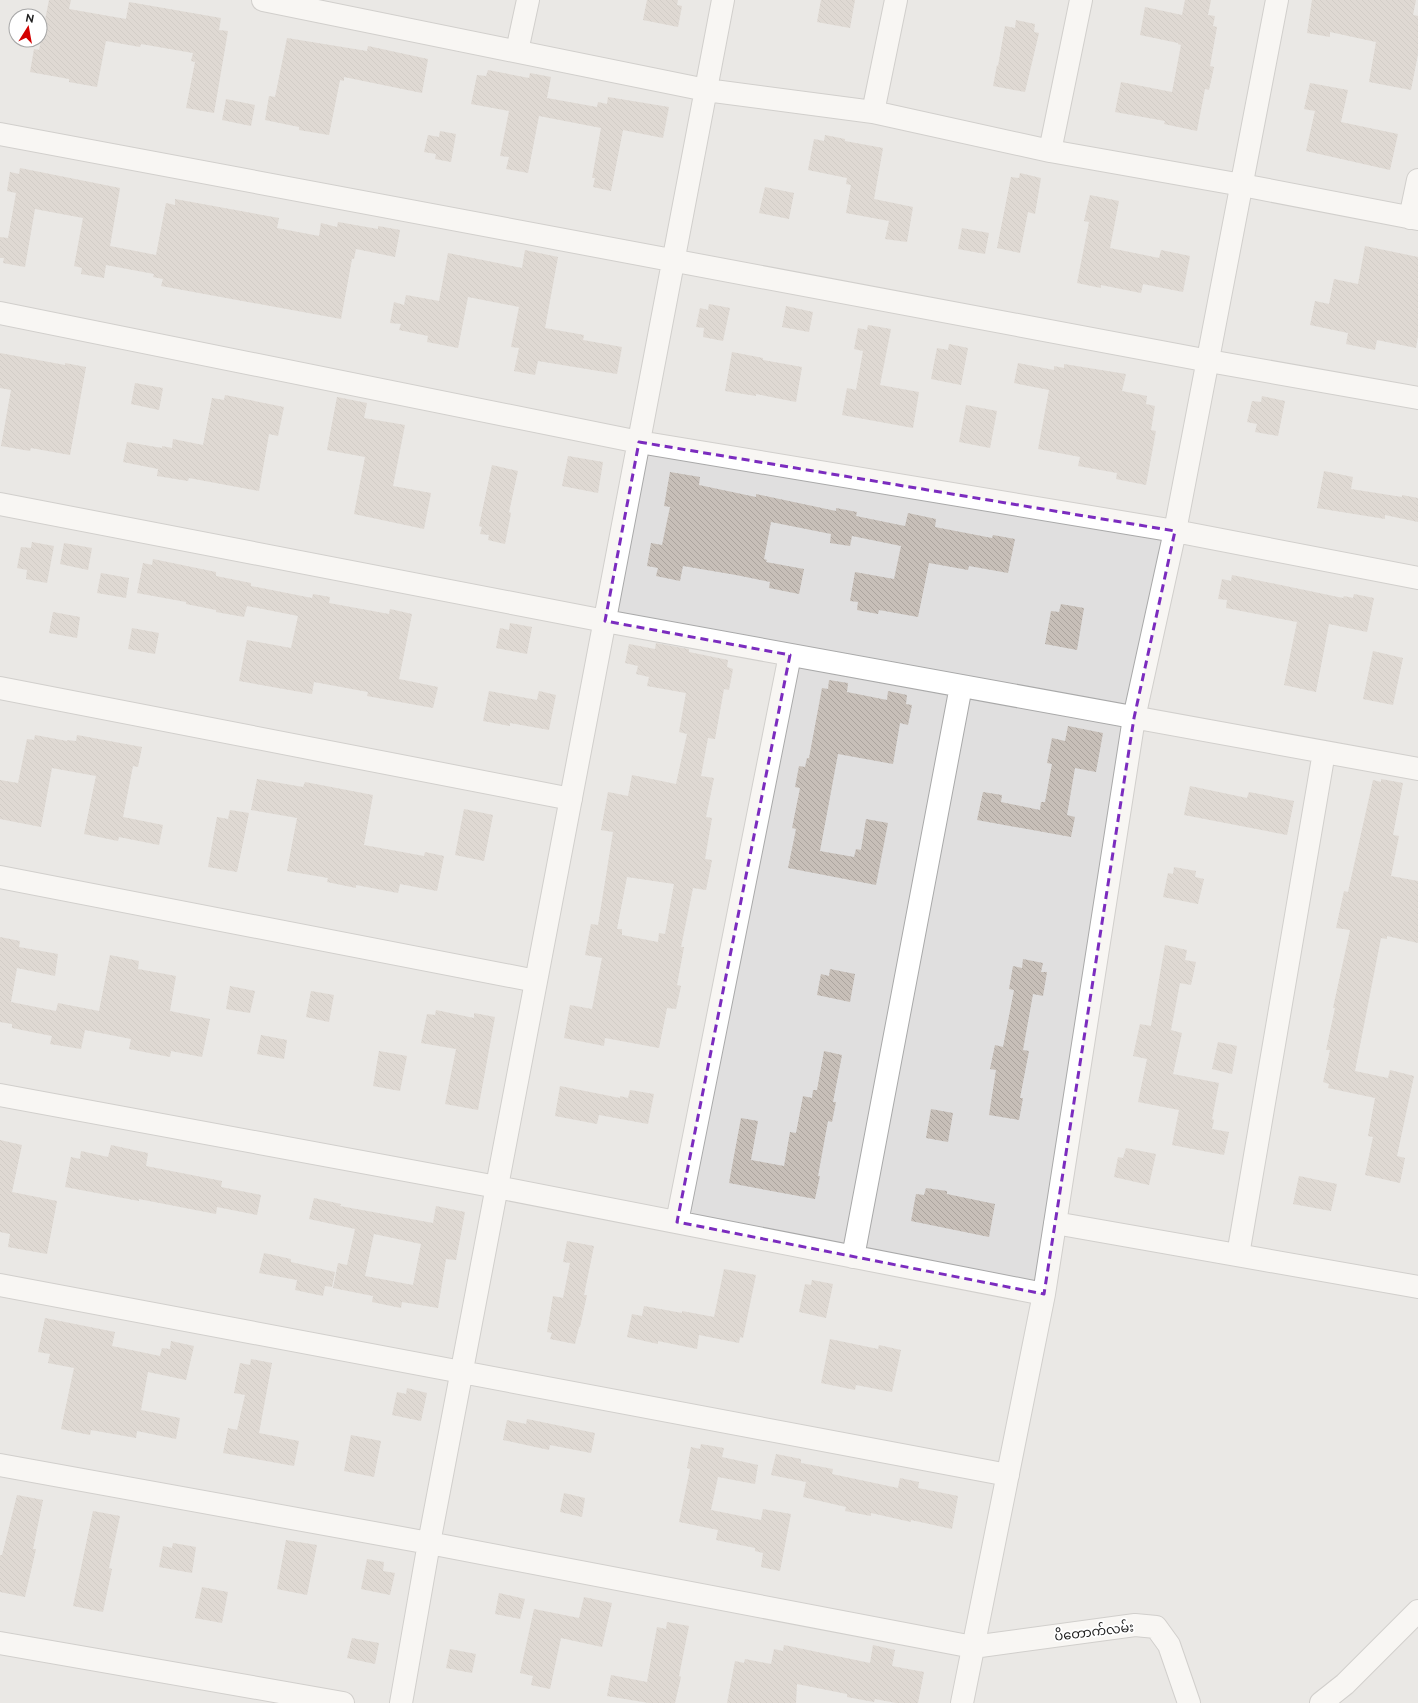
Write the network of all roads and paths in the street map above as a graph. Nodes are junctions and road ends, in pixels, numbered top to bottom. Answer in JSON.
{"nodes":[{"id":1,"x":262,"y":0,"type":"edge"},
{"id":2,"x":528,"y":0,"type":"edge"},
{"id":3,"x":723,"y":0,"type":"edge"},
{"id":4,"x":896,"y":0,"type":"edge"},
{"id":5,"x":1080,"y":0,"type":"edge"},
{"id":6,"x":1277,"y":0,"type":"edge"},
{"id":7,"x":341,"y":8,"type":"edge"},
{"id":8,"x":517,"y":51,"type":"junction"},
{"id":9,"x":706,"y":90,"type":"junction"},
{"id":10,"x":873,"y":112,"type":"junction"},
{"id":11,"x":0,"y":134,"type":"edge"},
{"id":12,"x":1050,"y":151,"type":"junction"},
{"id":13,"x":1418,"y":180,"type":"edge"},
{"id":14,"x":1242,"y":185,"type":"junction"},
{"id":15,"x":1414,"y":219,"type":"edge"},
{"id":16,"x":674,"y":260,"type":"junction"},
{"id":17,"x":0,"y":313,"type":"edge"},
{"id":18,"x":1209,"y":361,"type":"junction"},
{"id":19,"x":1418,"y":398,"type":"edge"},
{"id":20,"x":639,"y":442,"type":"junction"},
{"id":21,"x":0,"y":504,"type":"edge"},
{"id":22,"x":1175,"y":531,"type":"junction"},
{"id":23,"x":1418,"y":578,"type":"edge"},
{"id":24,"x":605,"y":621,"type":"junction"},
{"id":25,"x":790,"y":655,"type":"junction"},
{"id":26,"x":961,"y":686,"type":"junction"},
{"id":27,"x":0,"y":688,"type":"edge"},
{"id":28,"x":1134,"y":718,"type":"junction"},
{"id":29,"x":1324,"y":752,"type":"junction"},
{"id":30,"x":1418,"y":769,"type":"edge"},
{"id":31,"x":571,"y":799,"type":"junction"},
{"id":32,"x":0,"y":877,"type":"edge"},
{"id":33,"x":536,"y":981,"type":"junction"},
{"id":34,"x":0,"y":1095,"type":"edge"},
{"id":35,"x":497,"y":1187,"type":"junction"},
{"id":36,"x":677,"y":1222,"type":"junction"},
{"id":37,"x":1055,"y":1223,"type":"junction"},
{"id":38,"x":1238,"y":1255,"type":"junction"},
{"id":39,"x":853,"y":1257,"type":"junction"},
{"id":40,"x":0,"y":1285,"type":"edge"},
{"id":41,"x":1418,"y":1287,"type":"edge"},
{"id":42,"x":1044,"y":1294,"type":"junction"},
{"id":43,"x":461,"y":1373,"type":"junction"},
{"id":44,"x":0,"y":1466,"type":"edge"},
{"id":45,"x":1008,"y":1475,"type":"junction"},
{"id":46,"x":429,"y":1543,"type":"junction"},
{"id":47,"x":1418,"y":1611,"type":"edge"},
{"id":48,"x":0,"y":1643,"type":"edge"},
{"id":49,"x":974,"y":1647,"type":"junction"},
{"id":50,"x":343,"y":1703,"type":"edge"},
{"id":51,"x":401,"y":1703,"type":"edge"},
{"id":52,"x":962,"y":1703,"type":"edge"},
{"id":53,"x":1188,"y":1703,"type":"edge"},
{"id":54,"x":1321,"y":1703,"type":"edge"}],
"edges":[{"from":1,"to":7,"type":"street"},
{"from":2,"to":8,"type":"street"},
{"from":3,"to":9,"type":"street"},
{"from":4,"to":10,"type":"street"},
{"from":5,"to":12,"type":"street"},
{"from":6,"to":14,"type":"street"},
{"from":7,"to":8,"type":"street"},
{"from":8,"to":9,"type":"street"},
{"from":9,"to":10,"type":"street"},
{"from":9,"to":16,"type":"street"},
{"from":10,"to":12,"type":"street"},
{"from":11,"to":16,"type":"street"},
{"from":12,"to":14,"type":"street"},
{"from":13,"to":15,"type":"street"},
{"from":14,"to":15,"type":"street"},
{"from":14,"to":18,"type":"street"},
{"from":16,"to":18,"type":"street"},
{"from":16,"to":20,"type":"street"},
{"from":17,"to":20,"type":"street"},
{"from":18,"to":19,"type":"street"},
{"from":18,"to":22,"type":"street"},
{"from":20,"to":22,"type":"street"},
{"from":20,"to":24,"type":"street"},
{"from":21,"to":24,"type":"street"},
{"from":22,"to":23,"type":"street"},
{"from":22,"to":28,"type":"street"},
{"from":24,"to":25,"type":"street"},
{"from":24,"to":31,"type":"street"},
{"from":25,"to":26,"type":"street"},
{"from":25,"to":36,"type":"street"},
{"from":26,"to":28,"type":"street"},
{"from":26,"to":39,"type":"street"},
{"from":27,"to":31,"type":"street"},
{"from":28,"to":29,"type":"street"},
{"from":28,"to":37,"type":"street"},
{"from":29,"to":30,"type":"street"},
{"from":29,"to":38,"type":"street"},
{"from":31,"to":33,"type":"street"},
{"from":32,"to":33,"type":"street"},
{"from":33,"to":35,"type":"street"},
{"from":34,"to":35,"type":"street"},
{"from":35,"to":36,"type":"street"},
{"from":35,"to":43,"type":"street"},
{"from":36,"to":39,"type":"street"},
{"from":37,"to":38,"type":"street"},
{"from":37,"to":42,"type":"street"},
{"from":38,"to":41,"type":"street"},
{"from":39,"to":42,"type":"street"},
{"from":40,"to":43,"type":"street"},
{"from":42,"to":45,"type":"street"},
{"from":43,"to":45,"type":"street"},
{"from":43,"to":46,"type":"street"},
{"from":44,"to":46,"type":"street","name":"ပိတောက်လမ်း"},
{"from":45,"to":49,"type":"street"},
{"from":46,"to":49,"type":"street","name":"ပိတောက်လမ်း"},
{"from":46,"to":51,"type":"street"},
{"from":47,"to":54,"type":"street"},
{"from":48,"to":50,"type":"street"},
{"from":49,"to":52,"type":"street"},
{"from":49,"to":53,"type":"street","name":"ပိတောက်လမ်း"}]}
